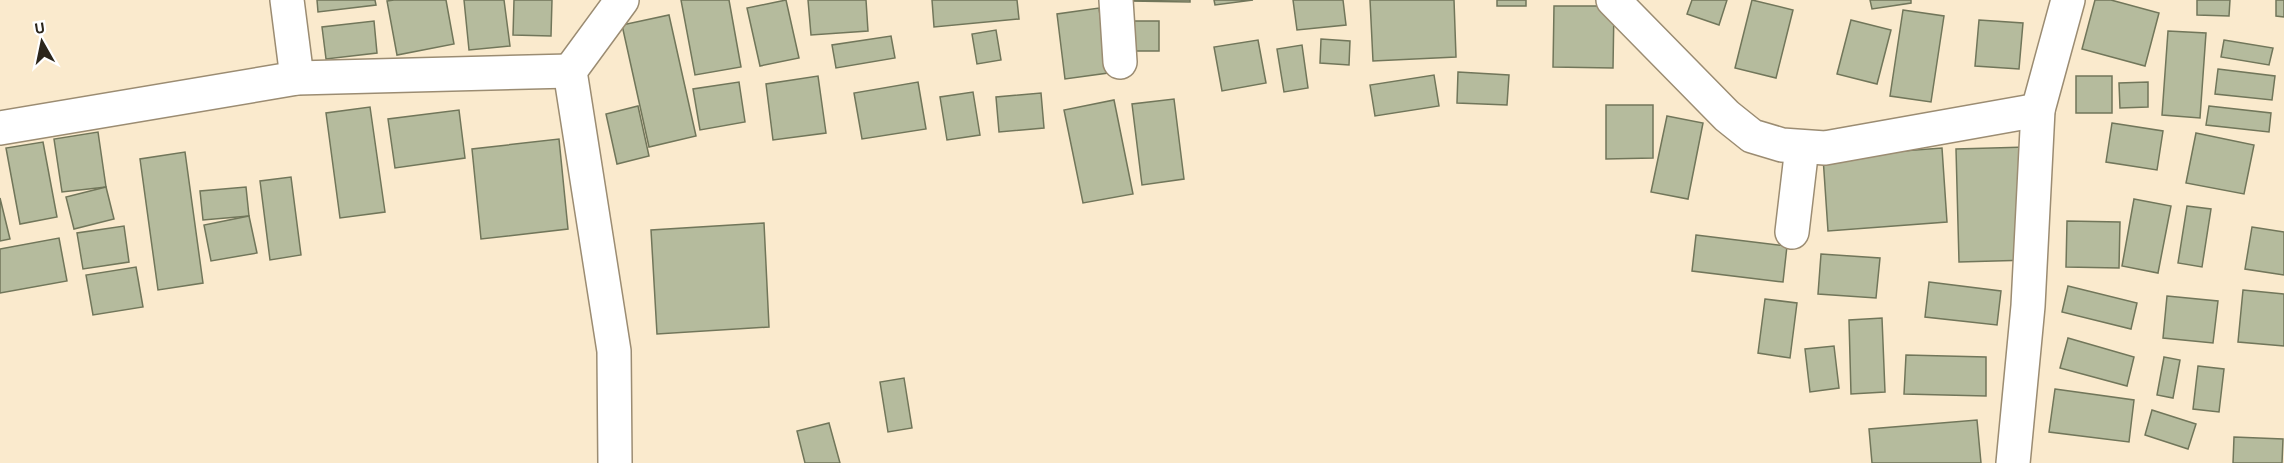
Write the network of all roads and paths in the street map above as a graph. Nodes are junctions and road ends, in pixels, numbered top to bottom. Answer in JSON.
{"nodes":[{"id":1,"x":287,"y":0,"type":"edge"},
{"id":2,"x":622,"y":0,"type":"edge"},
{"id":3,"x":1116,"y":0,"type":"edge"},
{"id":4,"x":1613,"y":0,"type":"edge"},
{"id":5,"x":2068,"y":0,"type":"edge"},
{"id":6,"x":1120,"y":62,"type":"dead end"},
{"id":7,"x":570,"y":71,"type":"junction"},
{"id":8,"x":297,"y":78,"type":"junction"},
{"id":9,"x":2038,"y":110,"type":"junction"},
{"id":10,"x":0,"y":128,"type":"edge"},
{"id":11,"x":1802,"y":147,"type":"junction"},
{"id":12,"x":1792,"y":232,"type":"dead end"},
{"id":13,"x":615,"y":463,"type":"edge"},
{"id":14,"x":2013,"y":463,"type":"edge"}],
"edges":[{"from":1,"to":8,"type":"street"},
{"from":2,"to":7,"type":"street"},
{"from":3,"to":6,"type":"street"},
{"from":4,"to":11,"type":"street"},
{"from":5,"to":9,"type":"street"},
{"from":7,"to":8,"type":"street"},
{"from":7,"to":13,"type":"street"},
{"from":8,"to":10,"type":"street"},
{"from":9,"to":11,"type":"street"},
{"from":9,"to":14,"type":"street"},
{"from":11,"to":12,"type":"street"}]}
